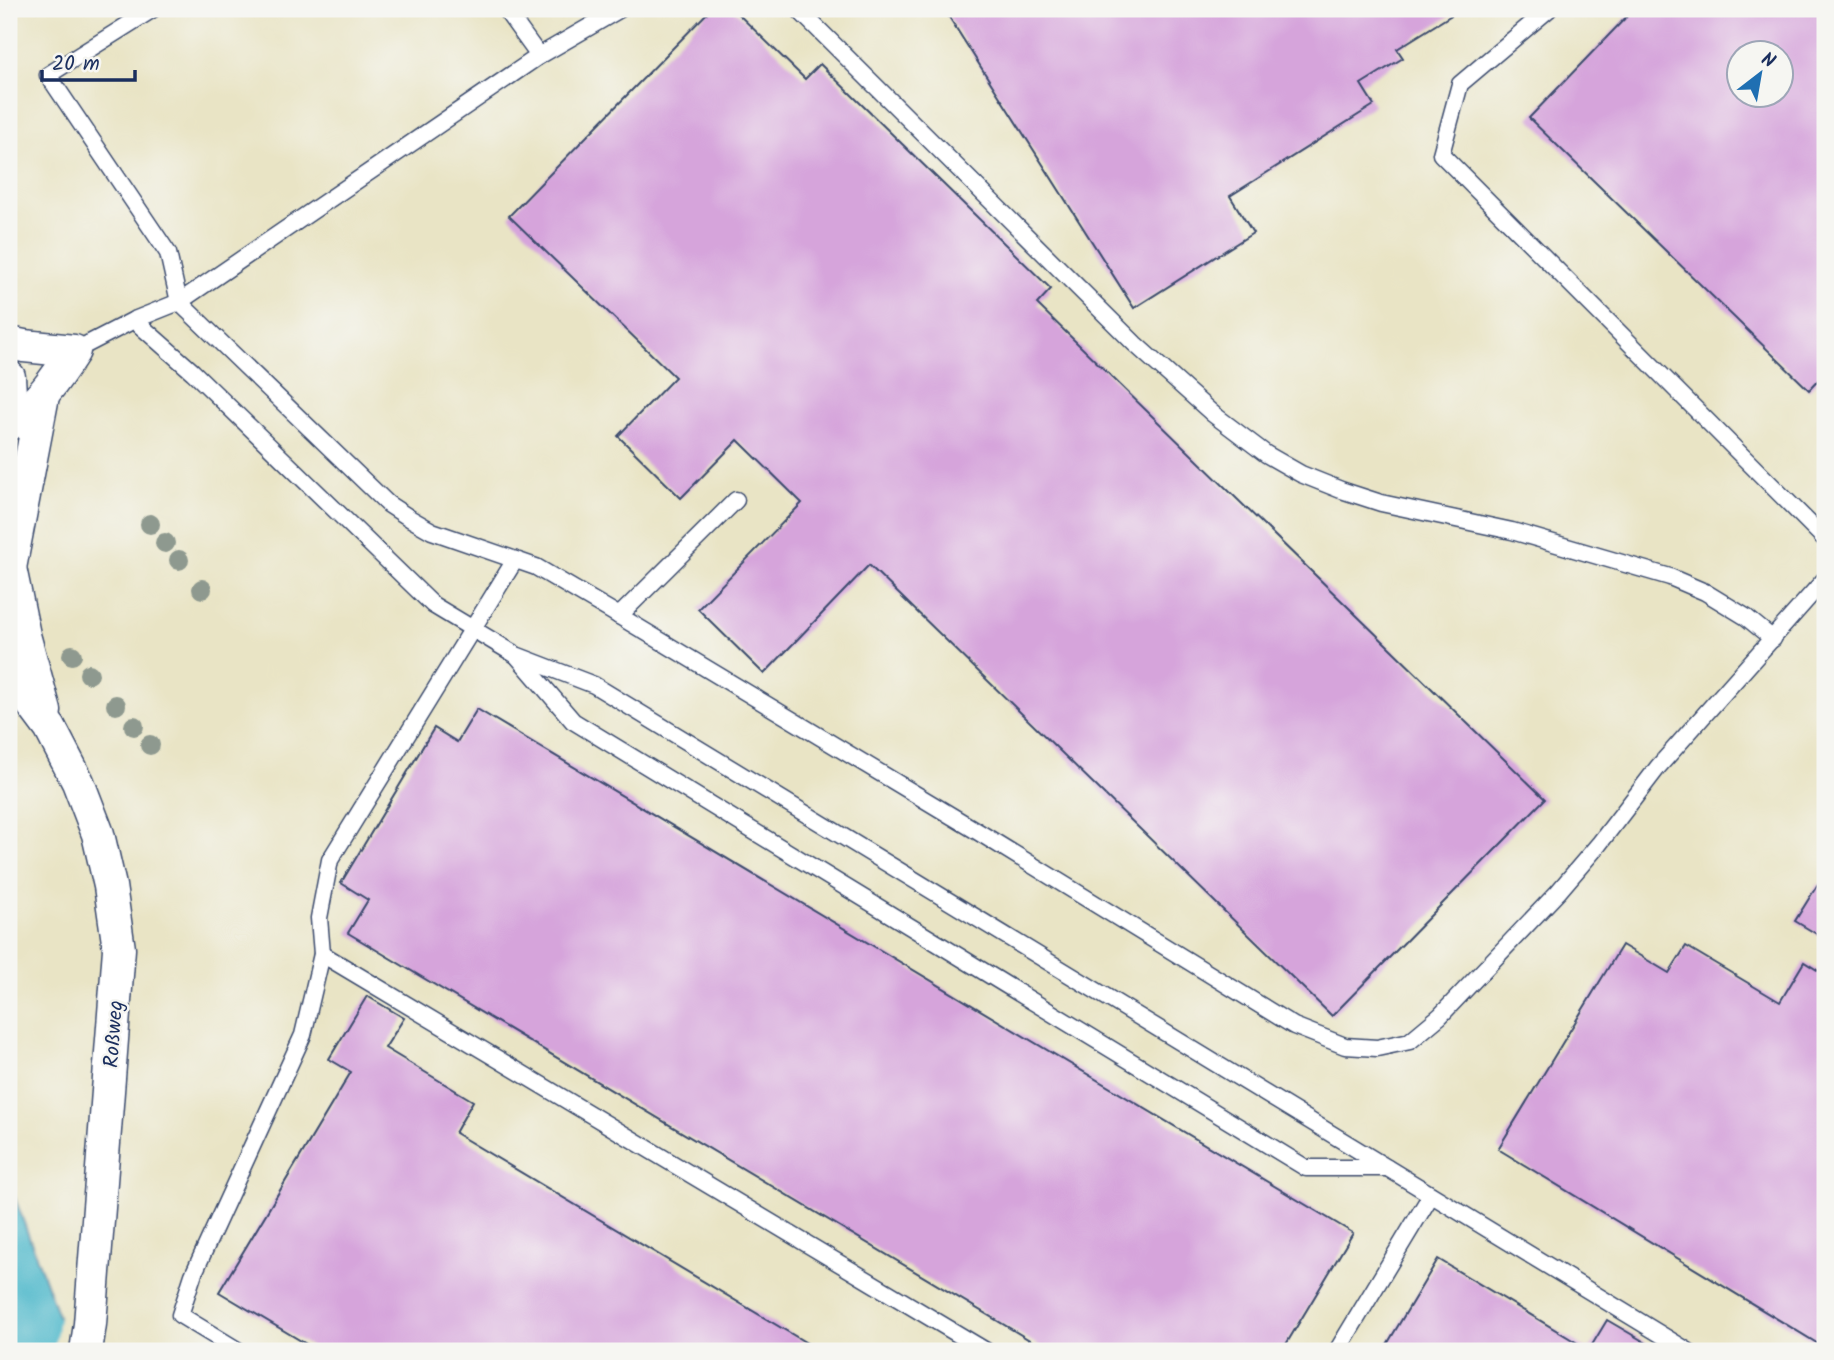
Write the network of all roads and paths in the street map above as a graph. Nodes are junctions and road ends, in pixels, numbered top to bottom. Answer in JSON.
{"nodes":[{"id":1,"x":153,"y":9,"type":"edge"},
{"id":2,"x":505,"y":9,"type":"edge"},
{"id":3,"x":620,"y":9,"type":"edge"},
{"id":4,"x":798,"y":9,"type":"edge"},
{"id":5,"x":1549,"y":9,"type":"edge"},
{"id":6,"x":539,"y":56,"type":"junction"},
{"id":7,"x":178,"y":302,"type":"junction"},
{"id":8,"x":134,"y":320,"type":"junction"},
{"id":9,"x":9,"y":343,"type":"edge"},
{"id":10,"x":74,"y":351,"type":"junction"},
{"id":11,"x":9,"y":377,"type":"edge"},
{"id":12,"x":43,"y":396,"type":"junction"},
{"id":13,"x":9,"y":404,"type":"edge"},
{"id":14,"x":9,"y":424,"type":"edge"},
{"id":15,"x":736,"y":500,"type":"dead end"},
{"id":16,"x":1825,"y":538,"type":"edge"},
{"id":17,"x":515,"y":560,"type":"junction"},
{"id":18,"x":9,"y":566,"type":"edge"},
{"id":19,"x":1825,"y":579,"type":"edge"},
{"id":20,"x":620,"y":616,"type":"junction"},
{"id":21,"x":474,"y":629,"type":"junction"},
{"id":22,"x":1773,"y":639,"type":"junction"},
{"id":23,"x":516,"y":655,"type":"junction"},
{"id":24,"x":9,"y":673,"type":"edge"},
{"id":25,"x":50,"y":728,"type":"junction"},
{"id":26,"x":322,"y":954,"type":"junction"},
{"id":27,"x":1387,"y":1168,"type":"junction"},
{"id":28,"x":1431,"y":1195,"type":"junction"},
{"id":29,"x":88,"y":1338,"type":"edge"},
{"id":30,"x":239,"y":1351,"type":"edge"},
{"id":31,"x":986,"y":1351,"type":"edge"},
{"id":32,"x":1337,"y":1351,"type":"edge"},
{"id":33,"x":1688,"y":1351,"type":"edge"}],
"edges":[{"from":1,"to":7,"type":"lane"},
{"from":2,"to":6,"type":"lane"},
{"from":3,"to":6,"type":"lane"},
{"from":4,"to":22,"type":"lane"},
{"from":5,"to":16,"type":"lane"},
{"from":6,"to":7,"type":"lane"},
{"from":7,"to":8,"type":"lane"},
{"from":7,"to":17,"type":"lane"},
{"from":8,"to":10,"type":"lane"},
{"from":8,"to":21,"type":"lane"},
{"from":9,"to":10,"type":"street"},
{"from":10,"to":12,"type":"street","name":"Roßweg"},
{"from":11,"to":13,"type":"street"},
{"from":12,"to":14,"type":"street","name":"Roßweg"},
{"from":12,"to":18,"type":"street","name":"Roßweg"},
{"from":15,"to":20,"type":"lane"},
{"from":17,"to":20,"type":"lane"},
{"from":17,"to":21,"type":"lane"},
{"from":18,"to":25,"type":"street","name":"Roßweg"},
{"from":19,"to":22,"type":"lane"},
{"from":20,"to":22,"type":"lane"},
{"from":21,"to":23,"type":"lane"},
{"from":21,"to":26,"type":"lane"},
{"from":23,"to":27,"type":"lane"},
{"from":23,"to":27,"type":"lane"},
{"from":24,"to":25,"type":"street","name":"Roßweg"},
{"from":25,"to":29,"type":"street","name":"Roßweg"},
{"from":26,"to":30,"type":"lane"},
{"from":26,"to":31,"type":"lane"},
{"from":27,"to":28,"type":"lane"},
{"from":28,"to":32,"type":"lane"},
{"from":28,"to":33,"type":"lane"}]}
